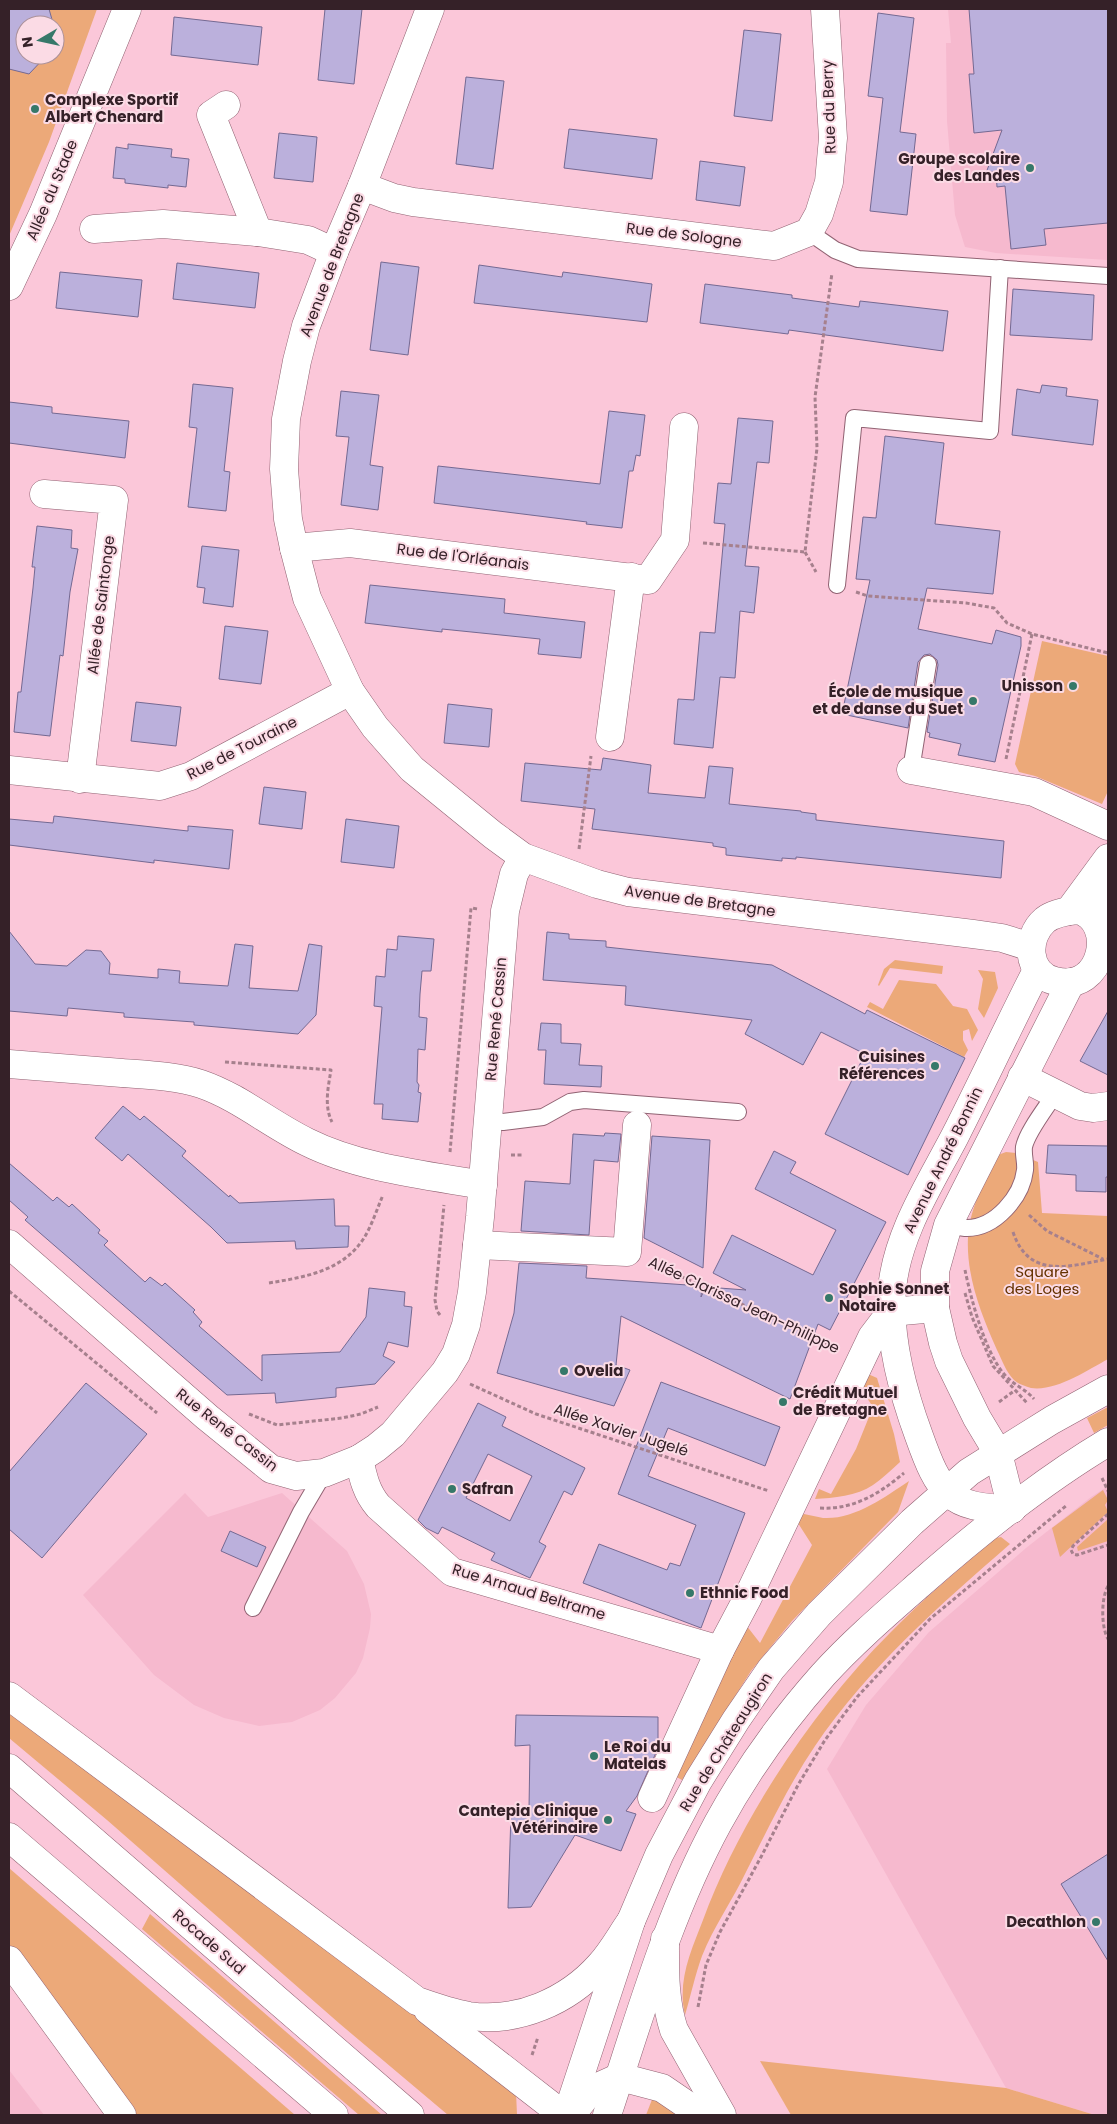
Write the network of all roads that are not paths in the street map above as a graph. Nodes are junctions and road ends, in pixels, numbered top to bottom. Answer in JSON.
{"nodes":[{"id":1,"x":127,"y":9,"type":"edge"},
{"id":2,"x":430,"y":9,"type":"edge"},
{"id":3,"x":825,"y":9,"type":"edge"},
{"id":4,"x":226,"y":105,"type":"dead end"},
{"id":5,"x":362,"y":186,"type":"junction"},
{"id":6,"x":94,"y":229,"type":"dead end"},
{"id":7,"x":258,"y":232,"type":"junction"},
{"id":8,"x":809,"y":232,"type":"junction"},
{"id":9,"x":334,"y":252,"type":"junction"},
{"id":10,"x":1000,"y":268,"type":"junction"},
{"id":11,"x":1108,"y":276,"type":"edge"},
{"id":12,"x":9,"y":286,"type":"edge"},
{"id":13,"x":684,"y":426,"type":"dead end"},
{"id":14,"x":44,"y":494,"type":"dead end"},
{"id":15,"x":294,"y":548,"type":"junction"},
{"id":16,"x":631,"y":577,"type":"junction"},
{"id":17,"x":837,"y":585,"type":"road end"},
{"id":18,"x":928,"y":664,"type":"dead end"},
{"id":19,"x":350,"y":691,"type":"junction"},
{"id":20,"x":610,"y":737,"type":"road end"},
{"id":21,"x":9,"y":770,"type":"edge"},
{"id":22,"x":911,"y":770,"type":"joint"},
{"id":23,"x":80,"y":779,"type":"junction"},
{"id":24,"x":1108,"y":826,"type":"edge"},
{"id":25,"x":523,"y":856,"type":"junction"},
{"id":26,"x":1108,"y":858,"type":"edge"},
{"id":27,"x":1108,"y":894,"type":"edge"},
{"id":28,"x":1069,"y":911,"type":"junction"},
{"id":29,"x":1105,"y":933,"type":"edge"},
{"id":30,"x":1034,"y":958,"type":"junction"},
{"id":31,"x":1070,"y":982,"type":"junction"},
{"id":32,"x":9,"y":1064,"type":"edge"},
{"id":33,"x":1022,"y":1077,"type":"junction"},
{"id":34,"x":1055,"y":1094,"type":"junction"},
{"id":35,"x":1108,"y":1106,"type":"edge"},
{"id":36,"x":738,"y":1112,"type":"dead end"},
{"id":37,"x":488,"y":1121,"type":"junction"},
{"id":38,"x":637,"y":1124,"type":"dead end"},
{"id":39,"x":483,"y":1185,"type":"junction"},
{"id":40,"x":955,"y":1226,"type":"junction"},
{"id":41,"x":9,"y":1244,"type":"edge"},
{"id":42,"x":477,"y":1245,"type":"junction"},
{"id":43,"x":935,"y":1308,"type":"junction"},
{"id":44,"x":891,"y":1312,"type":"junction"},
{"id":45,"x":1108,"y":1389,"type":"edge"},
{"id":46,"x":1108,"y":1442,"type":"edge"},
{"id":47,"x":998,"y":1453,"type":"junction"},
{"id":48,"x":359,"y":1459,"type":"junction"},
{"id":49,"x":324,"y":1473,"type":"junction"},
{"id":50,"x":945,"y":1492,"type":"junction"},
{"id":51,"x":1012,"y":1509,"type":"junction"},
{"id":52,"x":252,"y":1608,"type":"dead end"},
{"id":53,"x":720,"y":1650,"type":"junction"},
{"id":54,"x":9,"y":1696,"type":"edge"},
{"id":55,"x":9,"y":1768,"type":"edge"},
{"id":56,"x":652,"y":1798,"type":"dead end"},
{"id":57,"x":9,"y":1836,"type":"edge"},
{"id":58,"x":631,"y":1921,"type":"junction"},
{"id":59,"x":665,"y":1939,"type":"junction"},
{"id":60,"x":9,"y":1960,"type":"edge"},
{"id":61,"x":417,"y":2001,"type":"junction"},
{"id":62,"x":620,"y":2077,"type":"junction"},
{"id":63,"x":122,"y":2115,"type":"edge"},
{"id":64,"x":334,"y":2115,"type":"edge"},
{"id":65,"x":410,"y":2115,"type":"edge"},
{"id":66,"x":559,"y":2115,"type":"edge"},
{"id":67,"x":569,"y":2115,"type":"edge"},
{"id":68,"x":607,"y":2115,"type":"edge"},
{"id":69,"x":695,"y":2115,"type":"edge"},
{"id":70,"x":722,"y":2115,"type":"edge"}],
"edges":[{"from":1,"to":12,"type":"main road","name":"Allée du Stade"},
{"from":2,"to":5,"type":"main road","name":"Avenue de Bretagne"},
{"from":3,"to":8,"type":"main road","name":"Rue du Berry"},
{"from":4,"to":7,"type":"main road"},
{"from":5,"to":8,"type":"main road","name":"Rue de Sologne"},
{"from":5,"to":9,"type":"main road","name":"Avenue de Bretagne"},
{"from":6,"to":7,"type":"main road"},
{"from":7,"to":9,"type":"main road"},
{"from":8,"to":10,"type":"lane"},
{"from":9,"to":15,"type":"main road","name":"Avenue de Bretagne"},
{"from":10,"to":11,"type":"lane"},
{"from":10,"to":17,"type":"lane"},
{"from":13,"to":16,"type":"main road","name":"Rue de l'Orléanais"},
{"from":14,"to":23,"type":"main road","name":"Allée de Saintonge"},
{"from":15,"to":16,"type":"main road","name":"Rue de l'Orléanais"},
{"from":15,"to":19,"type":"main road","name":"Avenue de Bretagne"},
{"from":16,"to":20,"type":"main road"},
{"from":18,"to":22,"type":"lane"},
{"from":19,"to":23,"type":"main road","name":"Rue de Touraine"},
{"from":19,"to":25,"type":"main road","name":"Avenue de Bretagne"},
{"from":21,"to":23,"type":"main road","name":"Rue de Touraine"},
{"from":22,"to":24,"type":"main road"},
{"from":25,"to":30,"type":"main road","name":"Avenue de Bretagne"},
{"from":25,"to":37,"type":"main road","name":"Rue René Cassin"},
{"from":26,"to":28,"type":"main road"},
{"from":27,"to":29,"type":"main road"},
{"from":28,"to":29,"type":"main road"},
{"from":28,"to":30,"type":"main road"},
{"from":29,"to":31,"type":"main road"},
{"from":30,"to":31,"type":"main road"},
{"from":30,"to":44,"type":"main road","name":"Avenue André Bonnin"},
{"from":31,"to":33,"type":"main road"},
{"from":32,"to":39,"type":"main road"},
{"from":33,"to":34,"type":"main road"},
{"from":33,"to":40,"type":"main road"},
{"from":34,"to":35,"type":"main road"},
{"from":34,"to":40,"type":"lane"},
{"from":36,"to":37,"type":"lane"},
{"from":37,"to":39,"type":"main road","name":"Rue René Cassin"},
{"from":38,"to":42,"type":"main road"},
{"from":39,"to":42,"type":"main road","name":"Rue René Cassin"},
{"from":40,"to":43,"type":"main road"},
{"from":41,"to":49,"type":"main road","name":"Rue René Cassin"},
{"from":42,"to":48,"type":"main road","name":"Rue René Cassin"},
{"from":43,"to":44,"type":"main road"},
{"from":43,"to":47,"type":"main road"},
{"from":44,"to":50,"type":"main road","name":"Avenue André Bonnin"},
{"from":44,"to":53,"type":"main road"},
{"from":45,"to":47,"type":"main road","name":"Rue de Châteaugiron"},
{"from":46,"to":51,"type":"main road"},
{"from":47,"to":50,"type":"main road","name":"Rue de Châteaugiron"},
{"from":47,"to":51,"type":"main road"},
{"from":48,"to":49,"type":"main road","name":"Rue René Cassin"},
{"from":48,"to":53,"type":"main road","name":"Rue Arnaud Beltrame"},
{"from":49,"to":52,"type":"lane"},
{"from":50,"to":51,"type":"main road"},
{"from":50,"to":58,"type":"main road","name":"Rue de Châteaugiron"},
{"from":51,"to":59,"type":"main road"},
{"from":53,"to":56,"type":"main road"},
{"from":54,"to":61,"type":"main road"},
{"from":55,"to":65,"type":"main road","name":"Rocade Sud"},
{"from":57,"to":64,"type":"main road"},
{"from":58,"to":61,"type":"main road"},
{"from":58,"to":67,"type":"main road","name":"Rue de Châteaugiron"},
{"from":59,"to":62,"type":"main road"},
{"from":59,"to":70,"type":"main road"},
{"from":60,"to":63,"type":"main road"},
{"from":61,"to":66,"type":"main road"},
{"from":62,"to":67,"type":"main road"},
{"from":62,"to":68,"type":"main road"},
{"from":62,"to":69,"type":"main road"}]}
